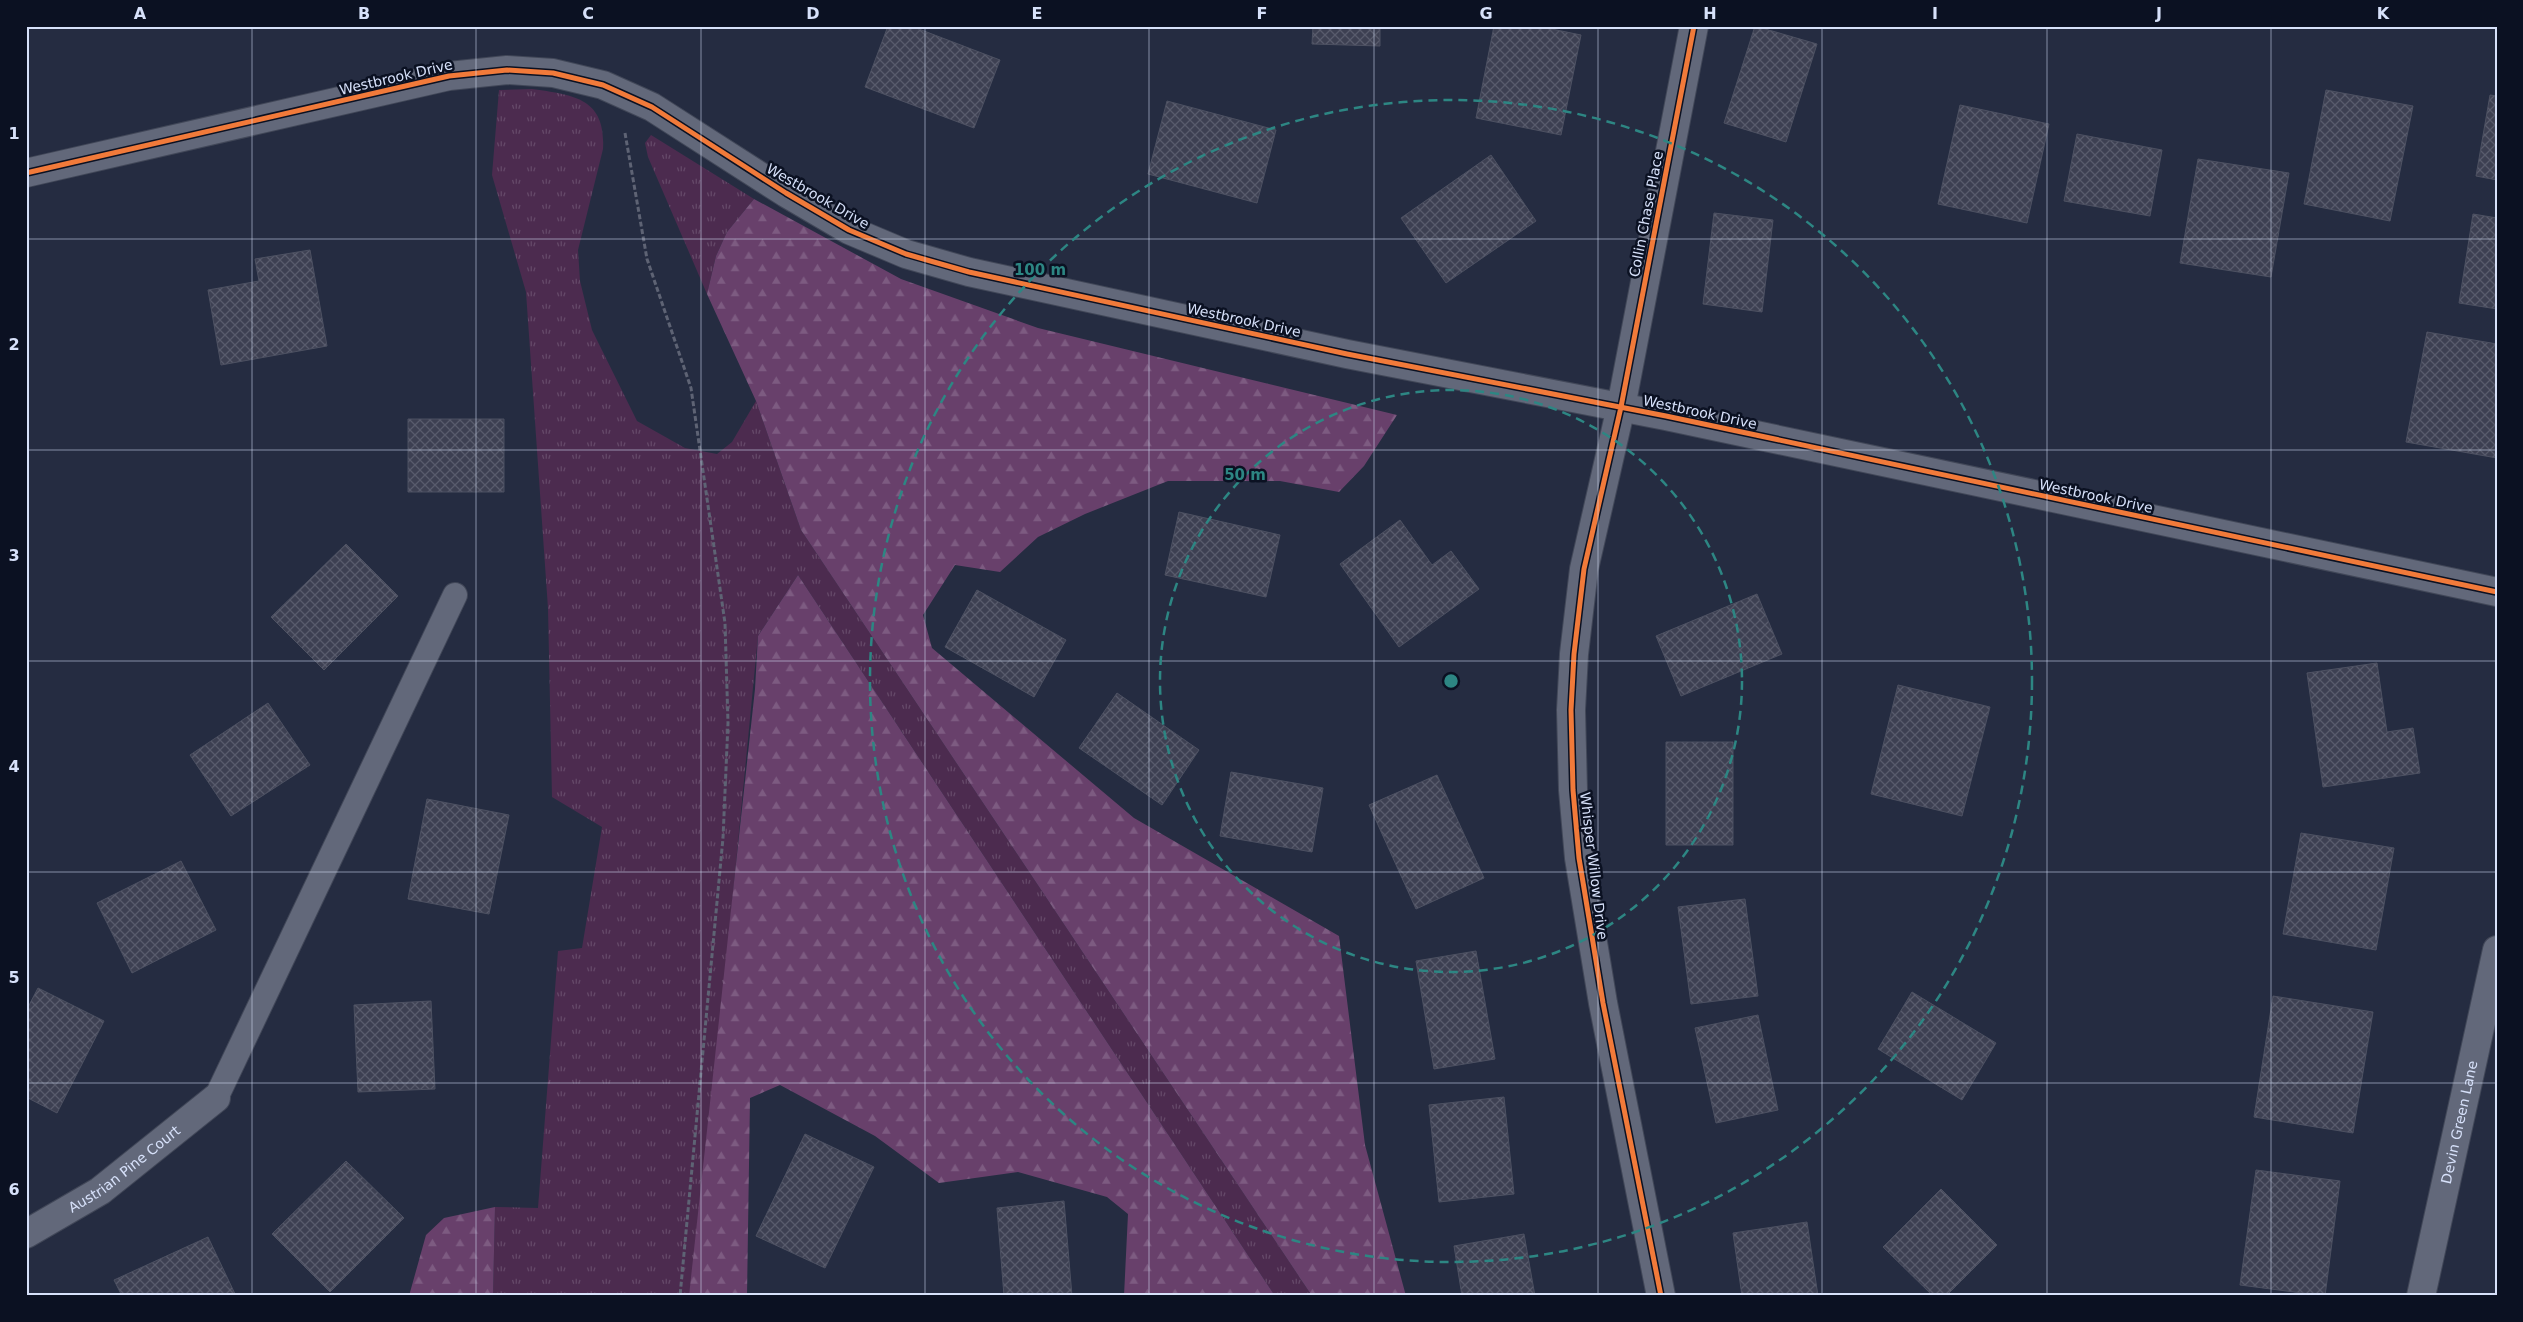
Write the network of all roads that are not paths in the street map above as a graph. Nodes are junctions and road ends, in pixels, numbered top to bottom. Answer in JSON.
{"nodes":[{"id":1,"x":1694,"y":26,"type":"edge"},
{"id":2,"x":26,"y":174,"type":"edge"},
{"id":3,"x":1621,"y":407,"type":"junction"},
{"id":4,"x":2497,"y":592,"type":"edge"},
{"id":5,"x":455,"y":595,"type":"dead end"},
{"id":6,"x":2497,"y":950,"type":"edge"},
{"id":7,"x":216,"y":1098,"type":"joint"},
{"id":8,"x":26,"y":1234,"type":"edge"},
{"id":9,"x":1661,"y":1296,"type":"edge"},
{"id":10,"x":2421,"y":1296,"type":"edge"}],
"edges":[{"from":1,"to":3,"type":"street","name":"Collin Chase Place"},
{"from":2,"to":3,"type":"street","name":"Westbrook Drive"},
{"from":3,"to":4,"type":"street","name":"Westbrook Drive"},
{"from":3,"to":9,"type":"street","name":"Whisper Willow Drive"},
{"from":5,"to":7,"type":"lane"},
{"from":6,"to":10,"type":"street","name":"Devin Green Lane"},
{"from":7,"to":8,"type":"street","name":"Austrian Pine Court"}]}
